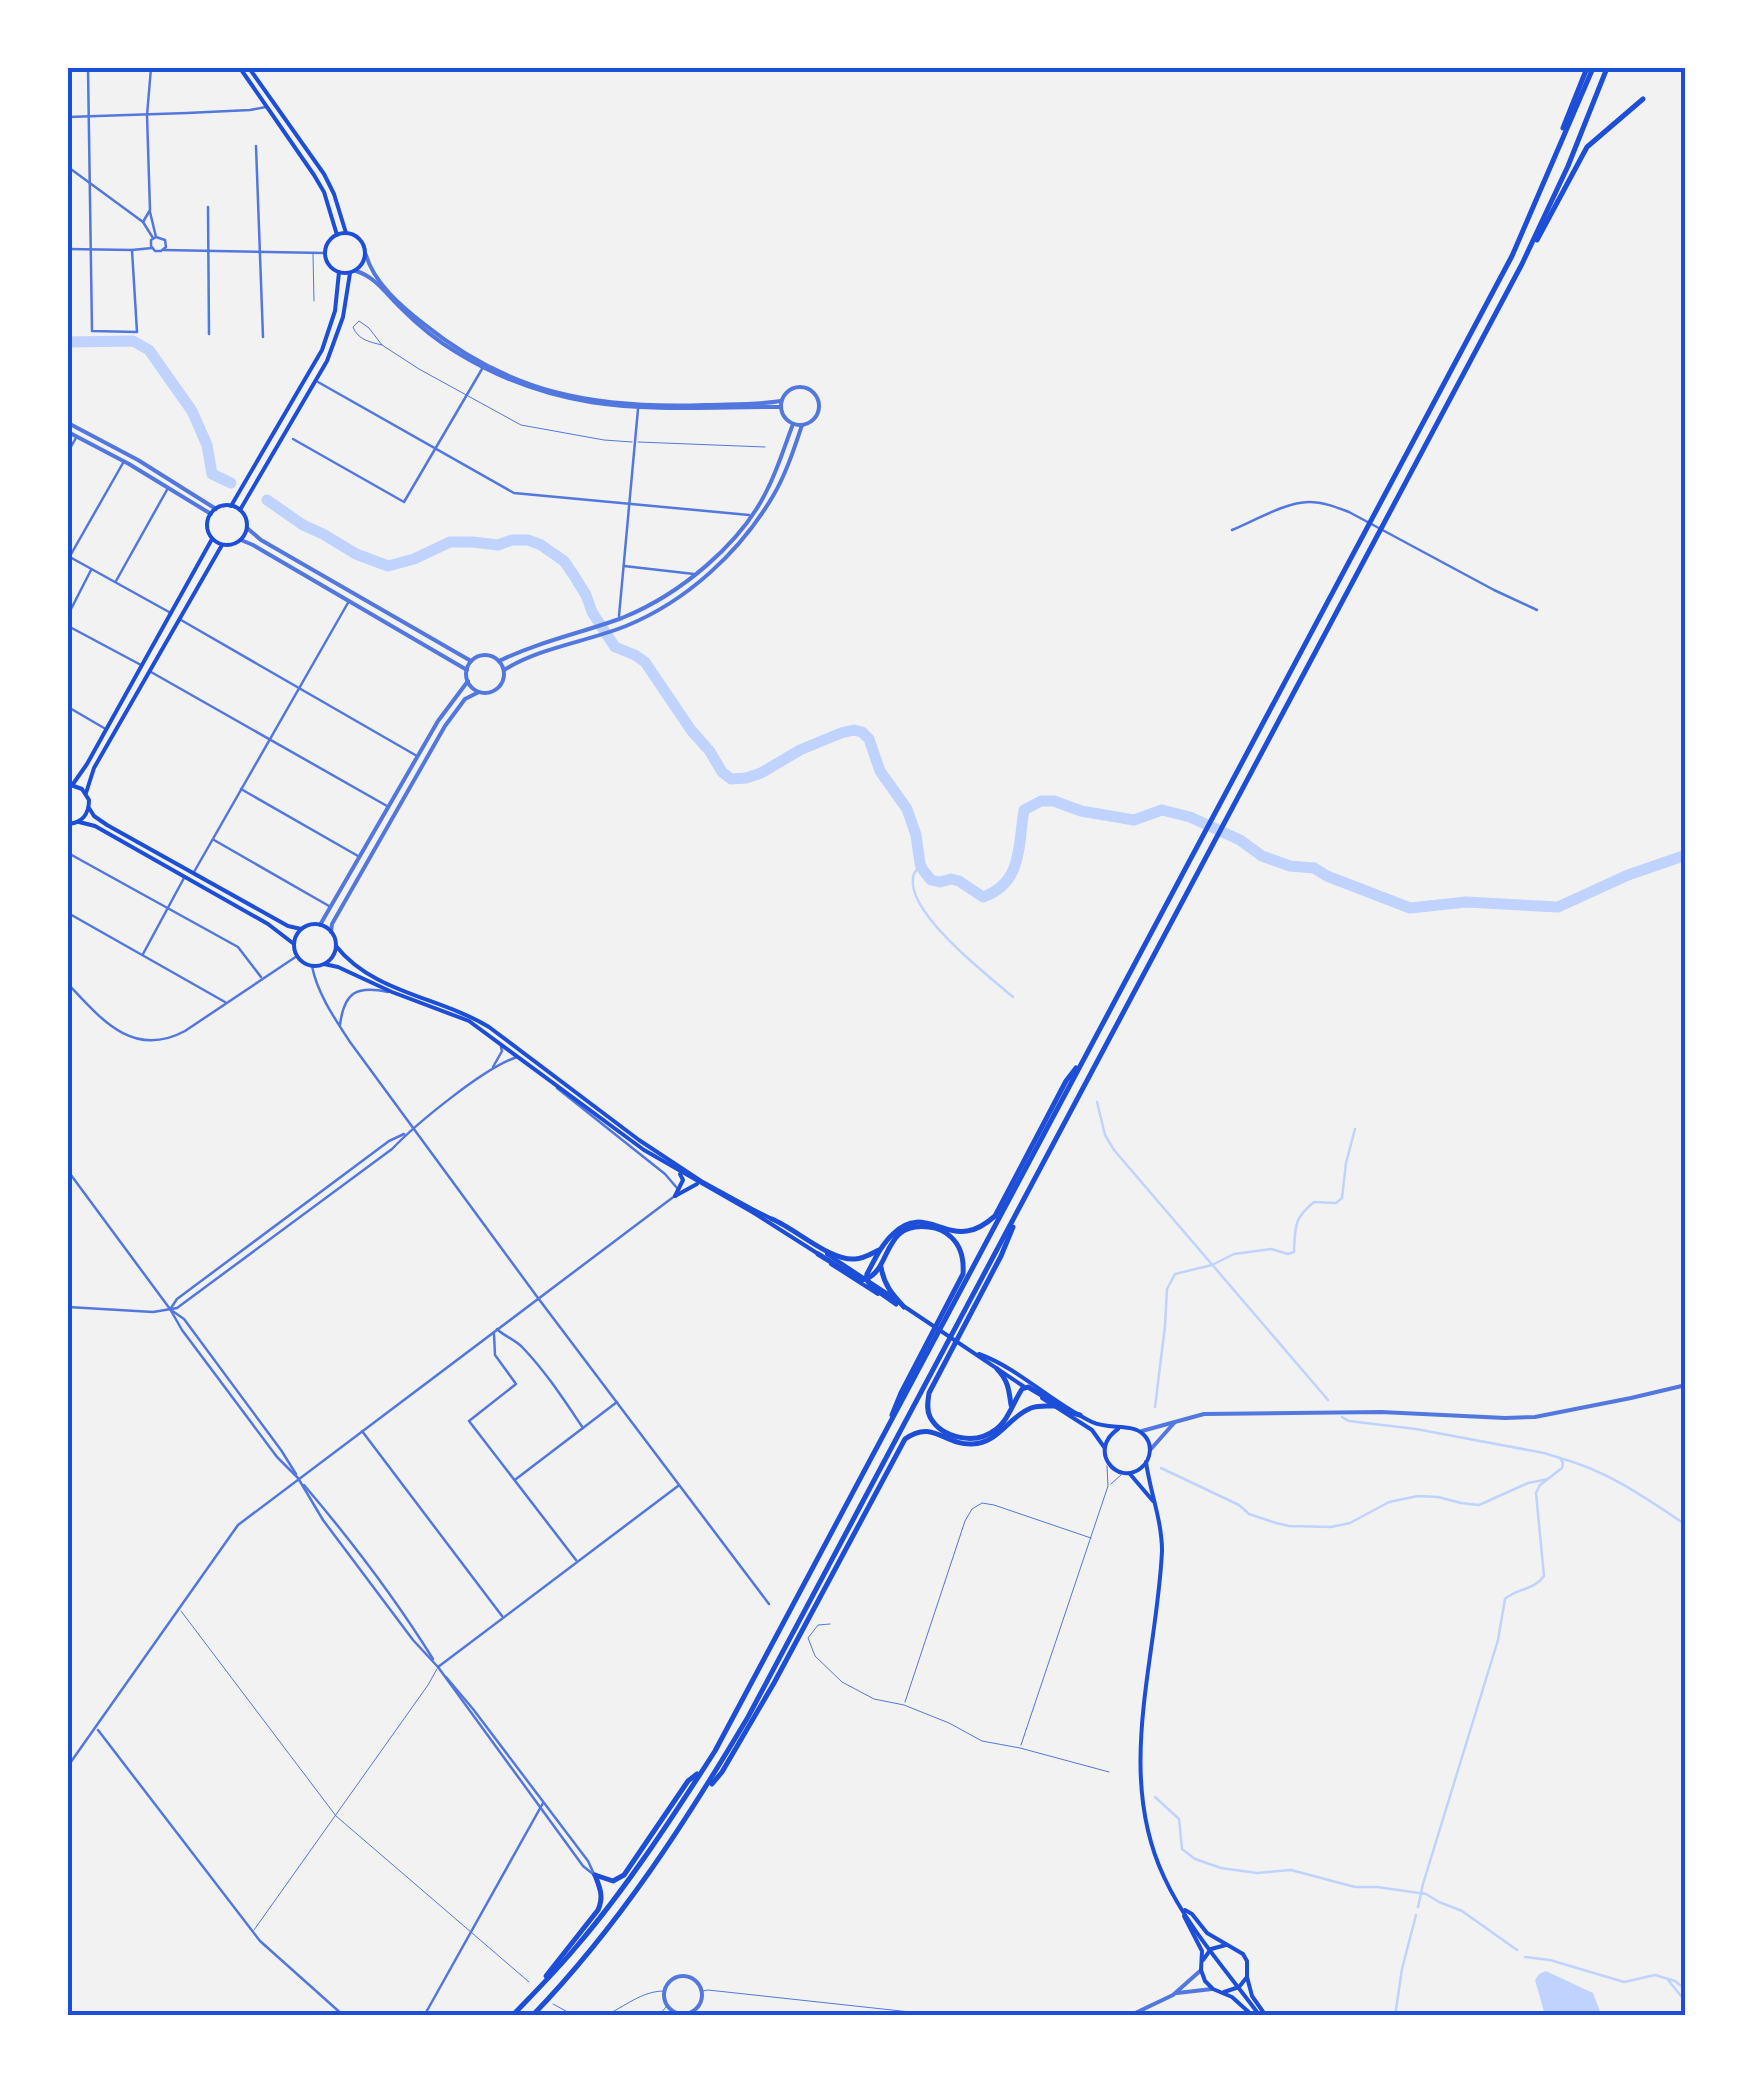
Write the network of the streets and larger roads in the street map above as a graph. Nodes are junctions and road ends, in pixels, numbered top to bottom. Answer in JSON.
{"nodes":[{"id":1,"x":88,"y":68,"type":"edge"},
{"id":2,"x":151,"y":68,"type":"edge"},
{"id":3,"x":240,"y":68,"type":"edge"},
{"id":4,"x":249,"y":68,"type":"edge"},
{"id":5,"x":1590,"y":68,"type":"edge"},
{"id":6,"x":1608,"y":68,"type":"edge"},
{"id":7,"x":1643,"y":99,"type":"dead end"},
{"id":8,"x":267,"y":107,"type":"junction"},
{"id":9,"x":147,"y":115,"type":"junction"},
{"id":10,"x":68,"y":116,"type":"edge"},
{"id":11,"x":88,"y":116,"type":"junction"},
{"id":12,"x":256,"y":146,"type":"dead end"},
{"id":13,"x":68,"y":167,"type":"edge"},
{"id":14,"x":90,"y":183,"type":"junction"},
{"id":15,"x":208,"y":207,"type":"dead end"},
{"id":16,"x":150,"y":210,"type":"junction"},
{"id":17,"x":143,"y":222,"type":"junction"},
{"id":18,"x":346,"y":233,"type":"junction"},
{"id":19,"x":336,"y":235,"type":"junction"},
{"id":20,"x":154,"y":237,"type":"junction"},
{"id":21,"x":152,"y":248,"type":"junction"},
{"id":22,"x":68,"y":249,"type":"edge"},
{"id":23,"x":91,"y":250,"type":"junction"},
{"id":24,"x":132,"y":250,"type":"junction"},
{"id":25,"x":164,"y":250,"type":"junction"},
{"id":26,"x":209,"y":250,"type":"junction"},
{"id":27,"x":261,"y":251,"type":"junction"},
{"id":28,"x":324,"y":253,"type":"junction"},
{"id":29,"x":366,"y":254,"type":"junction"},
{"id":30,"x":1522,"y":264,"type":"junction"},
{"id":31,"x":340,"y":272,"type":"junction"},
{"id":32,"x":353,"y":272,"type":"junction"},
{"id":33,"x":208,"y":334,"type":"dead end"},
{"id":34,"x":263,"y":336,"type":"dead end"},
{"id":35,"x":482,"y":368,"type":"junction"},
{"id":36,"x":315,"y":381,"type":"junction"},
{"id":37,"x":781,"y":404,"type":"junction"},
{"id":38,"x":638,"y":408,"type":"junction"},
{"id":39,"x":68,"y":423,"type":"edge"},
{"id":40,"x":794,"y":424,"type":"junction"},
{"id":41,"x":802,"y":425,"type":"junction"},
{"id":42,"x":68,"y":432,"type":"edge"},
{"id":43,"x":76,"y":436,"type":"junction"},
{"id":44,"x":293,"y":439,"type":"dead end"},
{"id":45,"x":436,"y":450,"type":"junction"},
{"id":46,"x":68,"y":452,"type":"edge"},
{"id":47,"x":124,"y":461,"type":"junction"},
{"id":48,"x":168,"y":488,"type":"junction"},
{"id":49,"x":630,"y":503,"type":"junction"},
{"id":50,"x":231,"y":506,"type":"junction"},
{"id":51,"x":240,"y":510,"type":"junction"},
{"id":52,"x":213,"y":511,"type":"junction"},
{"id":53,"x":751,"y":516,"type":"junction"},
{"id":54,"x":247,"y":528,"type":"junction"},
{"id":55,"x":1232,"y":530,"type":"dead end"},
{"id":56,"x":212,"y":539,"type":"junction"},
{"id":57,"x":241,"y":540,"type":"junction"},
{"id":58,"x":222,"y":544,"type":"junction"},
{"id":59,"x":69,"y":556,"type":"edge"},
{"id":60,"x":624,"y":566,"type":"junction"},
{"id":61,"x":91,"y":569,"type":"junction"},
{"id":62,"x":696,"y":574,"type":"junction"},
{"id":63,"x":115,"y":582,"type":"junction"},
{"id":64,"x":348,"y":602,"type":"junction"},
{"id":65,"x":1537,"y":610,"type":"dead end"},
{"id":66,"x":170,"y":612,"type":"junction"},
{"id":67,"x":68,"y":615,"type":"edge"},
{"id":68,"x":180,"y":619,"type":"junction"},
{"id":69,"x":619,"y":619,"type":"junction"},
{"id":70,"x":68,"y":626,"type":"edge"},
{"id":71,"x":471,"y":661,"type":"junction"},
{"id":72,"x":499,"y":661,"type":"junction"},
{"id":73,"x":141,"y":665,"type":"junction"},
{"id":74,"x":467,"y":670,"type":"junction"},
{"id":75,"x":504,"y":670,"type":"junction"},
{"id":76,"x":150,"y":672,"type":"junction"},
{"id":77,"x":468,"y":682,"type":"junction"},
{"id":78,"x":299,"y":688,"type":"junction"},
{"id":79,"x":479,"y":692,"type":"junction"},
{"id":80,"x":68,"y":707,"type":"edge"},
{"id":81,"x":105,"y":728,"type":"junction"},
{"id":82,"x":270,"y":739,"type":"junction"},
{"id":83,"x":418,"y":756,"type":"junction"},
{"id":84,"x":70,"y":784,"type":"edge"},
{"id":85,"x":241,"y":789,"type":"junction"},
{"id":86,"x":86,"y":793,"type":"junction"},
{"id":87,"x":389,"y":807,"type":"junction"},
{"id":88,"x":89,"y":808,"type":"junction"},
{"id":89,"x":78,"y":822,"type":"junction"},
{"id":90,"x":68,"y":824,"type":"edge"},
{"id":91,"x":213,"y":840,"type":"junction"},
{"id":92,"x":68,"y":852,"type":"edge"},
{"id":93,"x":360,"y":857,"type":"junction"},
{"id":94,"x":193,"y":873,"type":"junction"},
{"id":95,"x":185,"y":876,"type":"junction"},
{"id":96,"x":331,"y":907,"type":"junction"},
{"id":97,"x":168,"y":908,"type":"junction"},
{"id":98,"x":68,"y":913,"type":"edge"},
{"id":99,"x":320,"y":924,"type":"junction"},
{"id":100,"x":301,"y":929,"type":"junction"},
{"id":101,"x":331,"y":932,"type":"junction"},
{"id":102,"x":294,"y":944,"type":"junction"},
{"id":103,"x":336,"y":946,"type":"junction"},
{"id":104,"x":142,"y":956,"type":"junction"},
{"id":105,"x":297,"y":956,"type":"junction"},
{"id":106,"x":324,"y":964,"type":"junction"},
{"id":107,"x":312,"y":966,"type":"junction"},
{"id":108,"x":262,"y":978,"type":"junction"},
{"id":109,"x":68,"y":984,"type":"edge"},
{"id":110,"x":392,"y":992,"type":"junction"},
{"id":111,"x":226,"y":1003,"type":"junction"},
{"id":112,"x":340,"y":1026,"type":"junction"},
{"id":113,"x":501,"y":1044,"type":"junction"},
{"id":114,"x":1086,"y":1056,"type":"junction"},
{"id":115,"x":518,"y":1057,"type":"junction"},
{"id":116,"x":493,"y":1068,"type":"junction"},
{"id":117,"x":553,"y":1084,"type":"junction"},
{"id":118,"x":604,"y":1127,"type":"junction"},
{"id":119,"x":411,"y":1130,"type":"junction"},
{"id":120,"x":660,"y":1160,"type":"junction"},
{"id":121,"x":68,"y":1170,"type":"edge"},
{"id":122,"x":678,"y":1171,"type":"junction"},
{"id":123,"x":701,"y":1184,"type":"junction"},
{"id":124,"x":1028,"y":1192,"type":"junction"},
{"id":125,"x":675,"y":1196,"type":"junction"},
{"id":126,"x":754,"y":1211,"type":"junction"},
{"id":127,"x":772,"y":1219,"type":"junction"},
{"id":128,"x":881,"y":1249,"type":"junction"},
{"id":129,"x":818,"y":1254,"type":"junction"},
{"id":130,"x":881,"y":1264,"type":"junction"},
{"id":131,"x":866,"y":1279,"type":"junction"},
{"id":132,"x":538,"y":1298,"type":"junction"},
{"id":133,"x":900,"y":1306,"type":"junction"},
{"id":134,"x":68,"y":1307,"type":"edge"},
{"id":135,"x":170,"y":1309,"type":"junction"},
{"id":136,"x":495,"y":1330,"type":"junction"},
{"id":137,"x":974,"y":1352,"type":"junction"},
{"id":138,"x":997,"y":1369,"type":"junction"},
{"id":139,"x":1686,"y":1385,"type":"edge"},
{"id":140,"x":1026,"y":1388,"type":"junction"},
{"id":141,"x":617,"y":1402,"type":"junction"},
{"id":142,"x":1012,"y":1406,"type":"junction"},
{"id":143,"x":1055,"y":1406,"type":"junction"},
{"id":144,"x":1080,"y":1415,"type":"junction"},
{"id":145,"x":1174,"y":1422,"type":"junction"},
{"id":146,"x":583,"y":1428,"type":"junction"},
{"id":147,"x":1118,"y":1429,"type":"junction"},
{"id":148,"x":362,"y":1430,"type":"junction"},
{"id":149,"x":1140,"y":1431,"type":"junction"},
{"id":150,"x":885,"y":1434,"type":"junction"},
{"id":151,"x":1104,"y":1448,"type":"junction"},
{"id":152,"x":1150,"y":1451,"type":"junction"},
{"id":153,"x":1146,"y":1462,"type":"junction"},
{"id":154,"x":1126,"y":1473,"type":"junction"},
{"id":155,"x":298,"y":1478,"type":"junction"},
{"id":156,"x":515,"y":1480,"type":"junction"},
{"id":157,"x":679,"y":1485,"type":"junction"},
{"id":158,"x":1153,"y":1500,"type":"junction"},
{"id":159,"x":577,"y":1561,"type":"junction"},
{"id":160,"x":769,"y":1604,"type":"dead end"},
{"id":161,"x":503,"y":1617,"type":"junction"},
{"id":162,"x":438,"y":1667,"type":"junction"},
{"id":163,"x":96,"y":1728,"type":"junction"},
{"id":164,"x":68,"y":1766,"type":"edge"},
{"id":165,"x":704,"y":1768,"type":"junction"},
{"id":166,"x":703,"y":1793,"type":"junction"},
{"id":167,"x":544,"y":1802,"type":"junction"},
{"id":168,"x":540,"y":1809,"type":"junction"},
{"id":169,"x":594,"y":1875,"type":"junction"},
{"id":170,"x":1181,"y":1907,"type":"junction"},
{"id":171,"x":1228,"y":1945,"type":"junction"},
{"id":172,"x":1211,"y":1949,"type":"junction"},
{"id":173,"x":1202,"y":1960,"type":"junction"},
{"id":174,"x":1201,"y":1970,"type":"junction"},
{"id":175,"x":1246,"y":1977,"type":"junction"},
{"id":176,"x":540,"y":1986,"type":"junction"},
{"id":177,"x":1239,"y":1987,"type":"junction"},
{"id":178,"x":1213,"y":1988,"type":"junction"},
{"id":179,"x":1224,"y":1992,"type":"junction"},
{"id":180,"x":1173,"y":1994,"type":"junction"},
{"id":181,"x":698,"y":2008,"type":"junction"},
{"id":182,"x":689,"y":2015,"type":"edge"},
{"id":183,"x":344,"y":2016,"type":"edge"},
{"id":184,"x":424,"y":2016,"type":"edge"},
{"id":185,"x":512,"y":2016,"type":"edge"},
{"id":186,"x":532,"y":2016,"type":"edge"},
{"id":187,"x":699,"y":2016,"type":"edge"},
{"id":188,"x":1128,"y":2016,"type":"edge"},
{"id":189,"x":1260,"y":2016,"type":"edge"}],
"edges":[{"from":1,"to":11,"type":"street"},
{"from":2,"to":9,"type":"street"},
{"from":3,"to":8,"type":"main road"},
{"from":4,"to":18,"type":"main road"},
{"from":5,"to":114,"type":"highway"},
{"from":6,"to":30,"type":"highway"},
{"from":7,"to":30,"type":"highway"},
{"from":8,"to":9,"type":"street"},
{"from":8,"to":19,"type":"main road"},
{"from":9,"to":11,"type":"street"},
{"from":9,"to":16,"type":"street"},
{"from":10,"to":11,"type":"street"},
{"from":11,"to":14,"type":"street"},
{"from":12,"to":27,"type":"street"},
{"from":13,"to":14,"type":"street"},
{"from":14,"to":17,"type":"street"},
{"from":14,"to":23,"type":"street"},
{"from":15,"to":26,"type":"street"},
{"from":16,"to":17,"type":"street"},
{"from":16,"to":20,"type":"street"},
{"from":17,"to":20,"type":"street"},
{"from":18,"to":19,"type":"main road"},
{"from":18,"to":29,"type":"main road"},
{"from":19,"to":28,"type":"main road"},
{"from":20,"to":21,"type":"street"},
{"from":20,"to":25,"type":"street"},
{"from":21,"to":24,"type":"street"},
{"from":21,"to":25,"type":"street"},
{"from":22,"to":23,"type":"street"},
{"from":23,"to":24,"type":"street"},
{"from":23,"to":24,"type":"street"},
{"from":25,"to":26,"type":"street"},
{"from":26,"to":27,"type":"street"},
{"from":26,"to":33,"type":"street"},
{"from":27,"to":28,"type":"street"},
{"from":27,"to":34,"type":"street"},
{"from":28,"to":31,"type":"main road"},
{"from":29,"to":32,"type":"main road"},
{"from":29,"to":37,"type":"street"},
{"from":30,"to":124,"type":"highway"},
{"from":31,"to":32,"type":"main road"},
{"from":31,"to":50,"type":"main road"},
{"from":32,"to":35,"type":"street"},
{"from":32,"to":36,"type":"main road"},
{"from":35,"to":38,"type":"street"},
{"from":35,"to":45,"type":"street"},
{"from":36,"to":45,"type":"street"},
{"from":36,"to":51,"type":"main road"},
{"from":37,"to":38,"type":"street"},
{"from":37,"to":40,"type":"street"},
{"from":37,"to":41,"type":"street"},
{"from":38,"to":49,"type":"street"},
{"from":39,"to":52,"type":"street"},
{"from":40,"to":41,"type":"street"},
{"from":40,"to":53,"type":"street"},
{"from":41,"to":75,"type":"street"},
{"from":42,"to":43,"type":"street"},
{"from":43,"to":46,"type":"street"},
{"from":43,"to":47,"type":"street"},
{"from":44,"to":45,"type":"street"},
{"from":45,"to":49,"type":"street"},
{"from":47,"to":48,"type":"street"},
{"from":47,"to":59,"type":"street"},
{"from":48,"to":52,"type":"street"},
{"from":48,"to":63,"type":"street"},
{"from":49,"to":53,"type":"street"},
{"from":49,"to":60,"type":"street"},
{"from":50,"to":51,"type":"main road"},
{"from":50,"to":52,"type":"main road"},
{"from":51,"to":54,"type":"main road"},
{"from":52,"to":56,"type":"main road"},
{"from":53,"to":62,"type":"street"},
{"from":54,"to":57,"type":"main road"},
{"from":54,"to":71,"type":"street"},
{"from":55,"to":65,"type":"street"},
{"from":56,"to":58,"type":"main road"},
{"from":56,"to":66,"type":"main road"},
{"from":57,"to":58,"type":"main road"},
{"from":57,"to":64,"type":"street"},
{"from":58,"to":68,"type":"main road"},
{"from":59,"to":61,"type":"street"},
{"from":60,"to":62,"type":"street"},
{"from":60,"to":69,"type":"street"},
{"from":61,"to":63,"type":"street"},
{"from":61,"to":67,"type":"street"},
{"from":62,"to":69,"type":"street"},
{"from":63,"to":66,"type":"street"},
{"from":64,"to":74,"type":"street"},
{"from":64,"to":78,"type":"street"},
{"from":66,"to":73,"type":"main road"},
{"from":68,"to":76,"type":"main road"},
{"from":68,"to":78,"type":"street"},
{"from":69,"to":72,"type":"street"},
{"from":70,"to":73,"type":"street"},
{"from":71,"to":72,"type":"street"},
{"from":71,"to":74,"type":"street"},
{"from":72,"to":75,"type":"street"},
{"from":73,"to":81,"type":"main road"},
{"from":74,"to":77,"type":"street"},
{"from":75,"to":79,"type":"street"},
{"from":76,"to":82,"type":"street"},
{"from":76,"to":86,"type":"main road"},
{"from":77,"to":79,"type":"street"},
{"from":77,"to":83,"type":"street"},
{"from":78,"to":82,"type":"street"},
{"from":78,"to":83,"type":"street"},
{"from":79,"to":101,"type":"street"},
{"from":80,"to":81,"type":"street"},
{"from":81,"to":84,"type":"main road"},
{"from":82,"to":85,"type":"street"},
{"from":82,"to":87,"type":"street"},
{"from":83,"to":87,"type":"street"},
{"from":84,"to":86,"type":"main road"},
{"from":85,"to":91,"type":"street"},
{"from":85,"to":93,"type":"street"},
{"from":86,"to":88,"type":"main road"},
{"from":87,"to":93,"type":"street"},
{"from":88,"to":89,"type":"main road"},
{"from":88,"to":94,"type":"main road"},
{"from":89,"to":90,"type":"main road"},
{"from":89,"to":95,"type":"main road"},
{"from":91,"to":94,"type":"street"},
{"from":91,"to":96,"type":"street"},
{"from":92,"to":97,"type":"street"},
{"from":93,"to":96,"type":"street"},
{"from":94,"to":100,"type":"main road"},
{"from":95,"to":97,"type":"street"},
{"from":95,"to":102,"type":"main road"},
{"from":96,"to":99,"type":"street"},
{"from":97,"to":104,"type":"street"},
{"from":97,"to":108,"type":"street"},
{"from":98,"to":104,"type":"street"},
{"from":99,"to":100,"type":"main road"},
{"from":99,"to":101,"type":"main road"},
{"from":100,"to":102,"type":"main road"},
{"from":101,"to":103,"type":"main road"},
{"from":102,"to":105,"type":"main road"},
{"from":103,"to":106,"type":"main road"},
{"from":103,"to":126,"type":"main road"},
{"from":104,"to":111,"type":"street"},
{"from":105,"to":107,"type":"main road"},
{"from":105,"to":108,"type":"street"},
{"from":106,"to":107,"type":"main road"},
{"from":106,"to":110,"type":"main road"},
{"from":107,"to":112,"type":"street"},
{"from":108,"to":111,"type":"street"},
{"from":109,"to":111,"type":"street"},
{"from":110,"to":112,"type":"street"},
{"from":110,"to":113,"type":"main road"},
{"from":112,"to":119,"type":"street"},
{"from":113,"to":115,"type":"main road"},
{"from":113,"to":116,"type":"street"},
{"from":114,"to":128,"type":"highway"},
{"from":114,"to":150,"type":"highway"},
{"from":115,"to":116,"type":"street"},
{"from":115,"to":117,"type":"main road"},
{"from":116,"to":119,"type":"street"},
{"from":117,"to":118,"type":"street"},
{"from":117,"to":120,"type":"main road"},
{"from":118,"to":120,"type":"main road"},
{"from":118,"to":125,"type":"street"},
{"from":119,"to":132,"type":"street"},
{"from":119,"to":135,"type":"street"},
{"from":119,"to":135,"type":"street"},
{"from":120,"to":122,"type":"main road"},
{"from":121,"to":135,"type":"street"},
{"from":122,"to":123,"type":"main road"},
{"from":122,"to":125,"type":"main road"},
{"from":123,"to":125,"type":"main road"},
{"from":123,"to":126,"type":"main road"},
{"from":124,"to":142,"type":"highway"},
{"from":124,"to":166,"type":"highway"},
{"from":125,"to":132,"type":"street"},
{"from":126,"to":127,"type":"main road"},
{"from":126,"to":129,"type":"main road"},
{"from":127,"to":128,"type":"highway"},
{"from":127,"to":131,"type":"main road"},
{"from":128,"to":131,"type":"highway"},
{"from":129,"to":131,"type":"highway"},
{"from":129,"to":133,"type":"main road"},
{"from":130,"to":131,"type":"highway"},
{"from":130,"to":133,"type":"highway"},
{"from":130,"to":150,"type":"highway"},
{"from":131,"to":133,"type":"highway"},
{"from":132,"to":136,"type":"street"},
{"from":132,"to":141,"type":"street"},
{"from":133,"to":137,"type":"main road"},
{"from":134,"to":135,"type":"street"},
{"from":135,"to":155,"type":"street"},
{"from":135,"to":155,"type":"street"},
{"from":136,"to":146,"type":"street"},
{"from":136,"to":148,"type":"street"},
{"from":136,"to":156,"type":"street"},
{"from":137,"to":138,"type":"main road"},
{"from":137,"to":144,"type":"main road"},
{"from":138,"to":140,"type":"main road"},
{"from":138,"to":142,"type":"highway"},
{"from":139,"to":145,"type":"street"},
{"from":140,"to":142,"type":"highway"},
{"from":140,"to":143,"type":"main road"},
{"from":140,"to":144,"type":"highway"},
{"from":141,"to":146,"type":"street"},
{"from":141,"to":157,"type":"street"},
{"from":143,"to":151,"type":"main road"},
{"from":143,"to":166,"type":"highway"},
{"from":144,"to":147,"type":"main road"},
{"from":145,"to":149,"type":"street"},
{"from":145,"to":152,"type":"street"},
{"from":146,"to":156,"type":"street"},
{"from":147,"to":149,"type":"main road"},
{"from":147,"to":151,"type":"main road"},
{"from":148,"to":155,"type":"street"},
{"from":148,"to":161,"type":"street"},
{"from":149,"to":152,"type":"main road"},
{"from":150,"to":165,"type":"highway"},
{"from":151,"to":154,"type":"main road"},
{"from":152,"to":153,"type":"main road"},
{"from":153,"to":154,"type":"main road"},
{"from":153,"to":158,"type":"main road"},
{"from":154,"to":158,"type":"main road"},
{"from":155,"to":162,"type":"street"},
{"from":155,"to":163,"type":"street"},
{"from":156,"to":159,"type":"street"},
{"from":157,"to":159,"type":"street"},
{"from":157,"to":160,"type":"street"},
{"from":158,"to":170,"type":"main road"},
{"from":159,"to":161,"type":"street"},
{"from":161,"to":162,"type":"street"},
{"from":162,"to":167,"type":"street"},
{"from":162,"to":168,"type":"street"},
{"from":163,"to":164,"type":"street"},
{"from":163,"to":183,"type":"street"},
{"from":165,"to":169,"type":"highway"},
{"from":165,"to":176,"type":"highway"},
{"from":166,"to":186,"type":"highway"},
{"from":167,"to":168,"type":"street"},
{"from":167,"to":169,"type":"street"},
{"from":168,"to":169,"type":"street"},
{"from":168,"to":184,"type":"street"},
{"from":169,"to":176,"type":"highway"},
{"from":170,"to":171,"type":"main road"},
{"from":170,"to":172,"type":"main road"},
{"from":170,"to":173,"type":"main road"},
{"from":171,"to":172,"type":"main road"},
{"from":171,"to":175,"type":"main road"},
{"from":172,"to":173,"type":"main road"},
{"from":172,"to":177,"type":"main road"},
{"from":173,"to":174,"type":"main road"},
{"from":174,"to":178,"type":"main road"},
{"from":174,"to":180,"type":"street"},
{"from":175,"to":177,"type":"main road"},
{"from":175,"to":189,"type":"main road"},
{"from":176,"to":185,"type":"highway"},
{"from":177,"to":179,"type":"main road"},
{"from":177,"to":189,"type":"main road"},
{"from":178,"to":179,"type":"main road"},
{"from":178,"to":180,"type":"street"},
{"from":179,"to":189,"type":"main road"},
{"from":180,"to":188,"type":"street"},
{"from":181,"to":182,"type":"street"},
{"from":181,"to":182,"type":"street"},
{"from":181,"to":187,"type":"street"}]}
